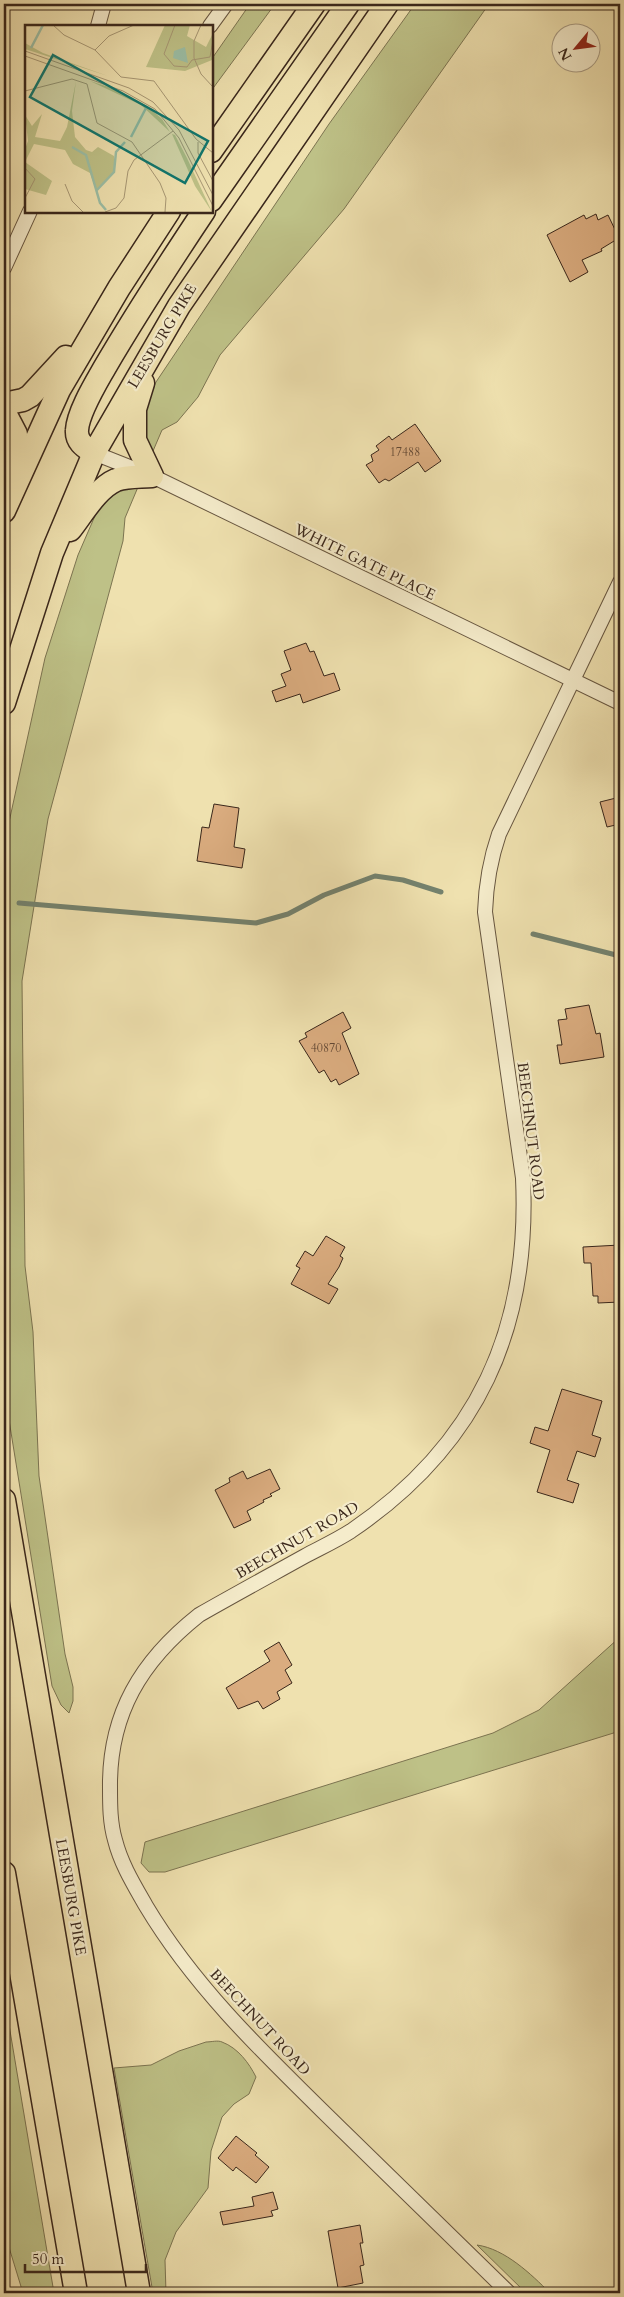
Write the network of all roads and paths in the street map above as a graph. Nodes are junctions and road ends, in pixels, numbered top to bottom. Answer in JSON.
{"nodes":[{"id":1,"x":104,"y":4,"type":"edge"},
{"id":2,"x":226,"y":4,"type":"edge"},
{"id":3,"x":314,"y":4,"type":"edge"},
{"id":4,"x":348,"y":4,"type":"edge"},
{"id":5,"x":387,"y":4,"type":"edge"},
{"id":6,"x":98,"y":25,"type":"edge"},
{"id":7,"x":211,"y":25,"type":"edge"},
{"id":8,"x":212,"y":150,"type":"edge"},
{"id":9,"x":212,"y":199,"type":"edge"},
{"id":10,"x":30,"y":212,"type":"edge"},
{"id":11,"x":169,"y":212,"type":"edge"},
{"id":12,"x":203,"y":212,"type":"edge"},
{"id":13,"x":4,"y":268,"type":"edge"},
{"id":14,"x":101,"y":317,"type":"junction"},
{"id":15,"x":152,"y":350,"type":"junction"},
{"id":16,"x":4,"y":404,"type":"edge"},
{"id":17,"x":4,"y":411,"type":"edge"},
{"id":18,"x":94,"y":454,"type":"junction"},
{"id":19,"x":152,"y":476,"type":"junction"},
{"id":20,"x":4,"y":492,"type":"edge"},
{"id":21,"x":4,"y":511,"type":"edge"},
{"id":22,"x":52,"y":552,"type":"junction"},
{"id":23,"x":620,"y":582,"type":"edge"},
{"id":24,"x":572,"y":680,"type":"junction"},
{"id":25,"x":4,"y":703,"type":"edge"},
{"id":26,"x":620,"y":703,"type":"edge"},
{"id":27,"x":4,"y":1500,"type":"edge"},
{"id":28,"x":4,"y":1873,"type":"edge"},
{"id":29,"x":76,"y":2293,"type":"edge"},
{"id":30,"x":139,"y":2293,"type":"edge"},
{"id":31,"x":509,"y":2293,"type":"edge"}],
"edges":[{"from":1,"to":6,"type":"street"},
{"from":2,"to":7,"type":"street"},
{"from":3,"to":8,"type":"highway"},
{"from":4,"to":9,"type":"highway"},
{"from":5,"to":15,"type":"highway","name":"LEESBURG PIKE"},
{"from":10,"to":13,"type":"street"},
{"from":11,"to":14,"type":"highway"},
{"from":12,"to":18,"type":"highway"},
{"from":14,"to":16,"type":"highway"},
{"from":14,"to":21,"type":"highway"},
{"from":15,"to":18,"type":"highway","name":"LEESBURG PIKE"},
{"from":15,"to":19,"type":"highway"},
{"from":17,"to":20,"type":"highway"},
{"from":18,"to":19,"type":"street","name":"WHITE GATE PLACE"},
{"from":18,"to":22,"type":"highway","name":"LEESBURG PIKE"},
{"from":19,"to":22,"type":"highway"},
{"from":19,"to":24,"type":"street","name":"WHITE GATE PLACE"},
{"from":22,"to":25,"type":"highway","name":"LEESBURG PIKE"},
{"from":23,"to":24,"type":"street","name":"BEECHNUT ROAD"},
{"from":24,"to":26,"type":"street","name":"WHITE GATE PLACE"},
{"from":24,"to":31,"type":"street","name":"BEECHNUT ROAD"},
{"from":27,"to":30,"type":"highway","name":"LEESBURG PIKE"},
{"from":28,"to":29,"type":"highway"}]}
